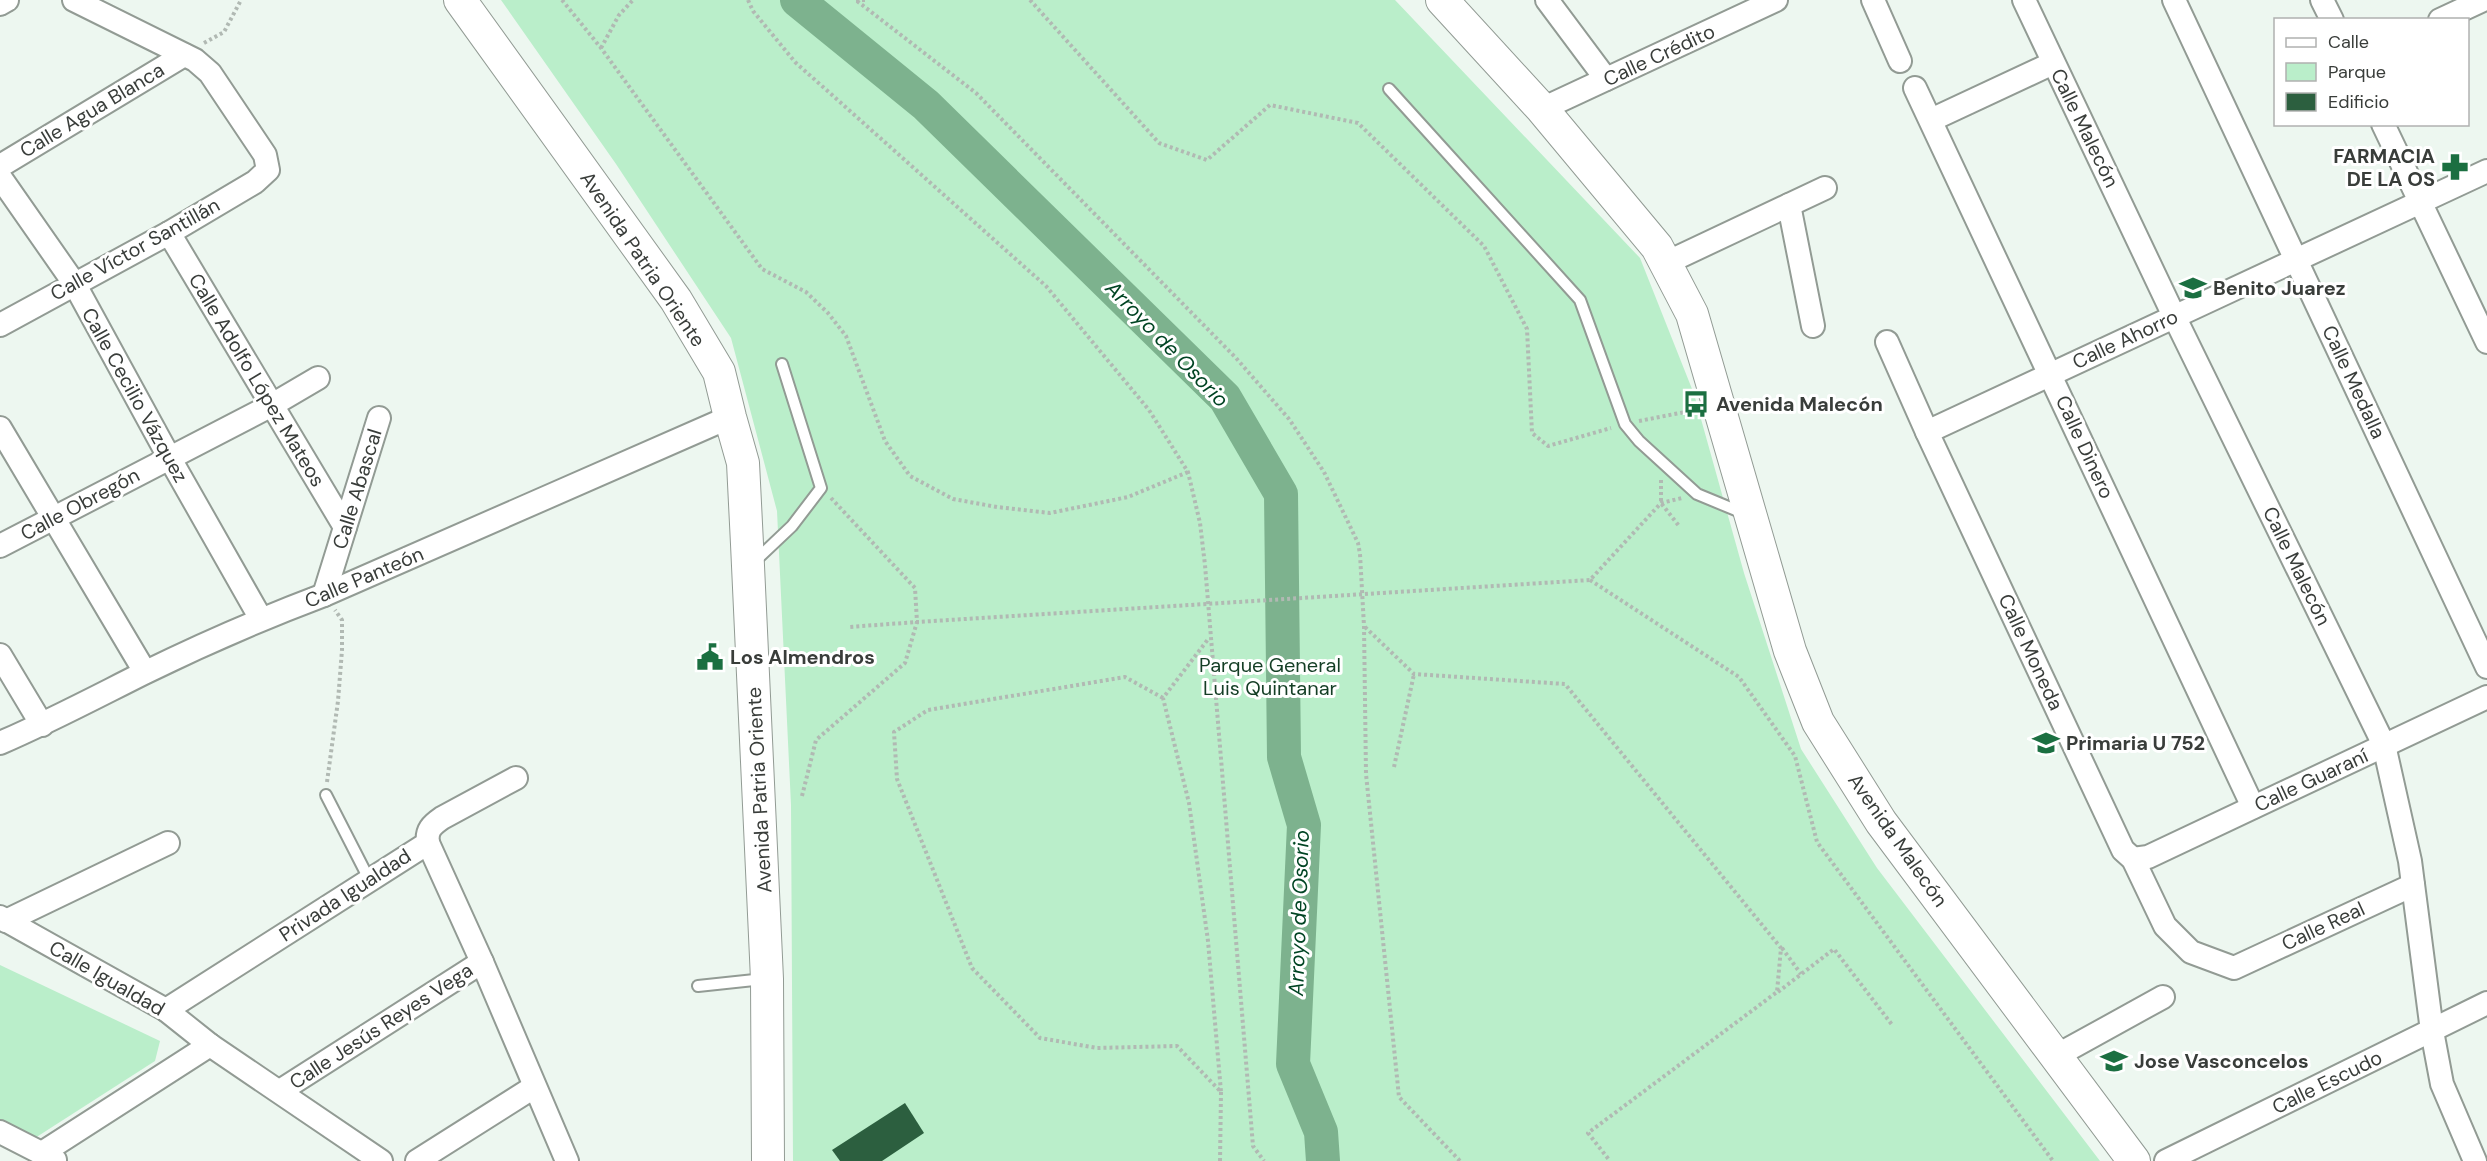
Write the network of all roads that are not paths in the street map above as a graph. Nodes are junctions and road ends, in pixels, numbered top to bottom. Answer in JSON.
{"nodes":[{"id":1,"x":7,"y":0,"type":"edge"},
{"id":2,"x":74,"y":0,"type":"edge"},
{"id":3,"x":460,"y":0,"type":"edge"},
{"id":4,"x":1442,"y":0,"type":"edge"},
{"id":5,"x":1547,"y":0,"type":"edge"},
{"id":6,"x":1776,"y":0,"type":"edge"},
{"id":7,"x":1873,"y":0,"type":"edge"},
{"id":8,"x":2024,"y":0,"type":"edge"},
{"id":9,"x":2174,"y":0,"type":"edge"},
{"id":10,"x":2322,"y":0,"type":"edge"},
{"id":11,"x":2483,"y":0,"type":"edge"},
{"id":12,"x":0,"y":4,"type":"edge"},
{"id":13,"x":2331,"y":18,"type":"edge"},
{"id":14,"x":2444,"y":18,"type":"edge"},
{"id":15,"x":184,"y":55,"type":"junction"},
{"id":16,"x":1900,"y":61,"type":"dead end"},
{"id":17,"x":2053,"y":63,"type":"junction"},
{"id":18,"x":1606,"y":79,"type":"junction"},
{"id":19,"x":1915,"y":88,"type":"dead end"},
{"id":20,"x":1389,"y":89,"type":"dead end"},
{"id":21,"x":1542,"y":109,"type":"junction"},
{"id":22,"x":1931,"y":120,"type":"junction"},
{"id":23,"x":2384,"y":126,"type":"edge"},
{"id":24,"x":0,"y":166,"type":"edge"},
{"id":25,"x":2487,"y":171,"type":"edge"},
{"id":26,"x":0,"y":177,"type":"edge"},
{"id":27,"x":1826,"y":188,"type":"dead end"},
{"id":28,"x":2420,"y":202,"type":"junction"},
{"id":29,"x":1790,"y":205,"type":"junction"},
{"id":30,"x":169,"y":232,"type":"junction"},
{"id":31,"x":2297,"y":258,"type":"junction"},
{"id":32,"x":1666,"y":263,"type":"junction"},
{"id":33,"x":74,"y":283,"type":"junction"},
{"id":34,"x":2175,"y":316,"type":"junction"},
{"id":35,"x":0,"y":325,"type":"edge"},
{"id":36,"x":1813,"y":326,"type":"dead end"},
{"id":37,"x":1887,"y":342,"type":"dead end"},
{"id":38,"x":2487,"y":342,"type":"edge"},
{"id":39,"x":782,"y":364,"type":"dead end"},
{"id":40,"x":2051,"y":374,"type":"junction"},
{"id":41,"x":318,"y":378,"type":"dead end"},
{"id":42,"x":272,"y":405,"type":"junction"},
{"id":43,"x":730,"y":417,"type":"junction"},
{"id":44,"x":379,"y":418,"type":"dead end"},
{"id":45,"x":0,"y":428,"type":"edge"},
{"id":46,"x":1927,"y":432,"type":"junction"},
{"id":47,"x":169,"y":457,"type":"junction"},
{"id":48,"x":1752,"y":517,"type":"junction"},
{"id":49,"x":55,"y":518,"type":"junction"},
{"id":50,"x":345,"y":527,"type":"junction"},
{"id":51,"x":0,"y":546,"type":"edge"},
{"id":52,"x":748,"y":567,"type":"junction"},
{"id":53,"x":324,"y":595,"type":"junction"},
{"id":54,"x":261,"y":619,"type":"junction"},
{"id":55,"x":0,"y":655,"type":"edge"},
{"id":56,"x":2487,"y":667,"type":"edge"},
{"id":57,"x":145,"y":672,"type":"junction"},
{"id":58,"x":2487,"y":697,"type":"edge"},
{"id":59,"x":42,"y":725,"type":"junction"},
{"id":60,"x":0,"y":743,"type":"edge"},
{"id":61,"x":2384,"y":745,"type":"junction"},
{"id":62,"x":516,"y":778,"type":"dead end"},
{"id":63,"x":326,"y":795,"type":"road end"},
{"id":64,"x":2253,"y":807,"type":"junction"},
{"id":65,"x":168,"y":843,"type":"dead end"},
{"id":66,"x":428,"y":843,"type":"junction"},
{"id":67,"x":2133,"y":859,"type":"junction"},
{"id":68,"x":369,"y":879,"type":"junction"},
{"id":69,"x":2413,"y":885,"type":"junction"},
{"id":70,"x":3,"y":919,"type":"edge"},
{"id":71,"x":482,"y":962,"type":"junction"},
{"id":72,"x":2234,"y":968,"type":"joint"},
{"id":73,"x":767,"y":979,"type":"junction"},
{"id":74,"x":698,"y":986,"type":"dead end"},
{"id":75,"x":2163,"y":997,"type":"dead end"},
{"id":76,"x":2487,"y":1002,"type":"edge"},
{"id":77,"x":166,"y":1010,"type":"junction"},
{"id":78,"x":2432,"y":1031,"type":"junction"},
{"id":79,"x":210,"y":1045,"type":"junction"},
{"id":80,"x":2056,"y":1056,"type":"junction"},
{"id":81,"x":534,"y":1087,"type":"junction"},
{"id":82,"x":280,"y":1091,"type":"junction"},
{"id":83,"x":0,"y":1132,"type":"edge"},
{"id":84,"x":49,"y":1157,"type":"edge"},
{"id":85,"x":381,"y":1161,"type":"edge"},
{"id":86,"x":417,"y":1161,"type":"edge"},
{"id":87,"x":567,"y":1161,"type":"edge"},
{"id":88,"x":768,"y":1161,"type":"edge"},
{"id":89,"x":2134,"y":1161,"type":"edge"},
{"id":90,"x":2166,"y":1161,"type":"edge"},
{"id":91,"x":2475,"y":1161,"type":"edge"}],
"edges":[{"from":1,"to":12,"type":"street"},
{"from":2,"to":15,"type":"street"},
{"from":3,"to":43,"type":"main road","name":"Avenida Patria Oriente"},
{"from":4,"to":21,"type":"main road","name":"Avenida Malecón"},
{"from":5,"to":18,"type":"street"},
{"from":6,"to":18,"type":"street","name":"Calle Crédito"},
{"from":7,"to":16,"type":"street"},
{"from":8,"to":17,"type":"street","name":"Calle Malecón"},
{"from":9,"to":31,"type":"street","name":"Calle Medalla"},
{"from":10,"to":13,"type":"street"},
{"from":11,"to":14,"type":"street"},
{"from":15,"to":24,"type":"street","name":"Calle Agua Blanca"},
{"from":15,"to":30,"type":"street","name":"Calle Víctor Santillán"},
{"from":17,"to":22,"type":"street"},
{"from":17,"to":34,"type":"street","name":"Calle Malecón"},
{"from":18,"to":21,"type":"street","name":"Calle Crédito"},
{"from":19,"to":22,"type":"street","name":"Calle Dinero"},
{"from":20,"to":48,"type":"lane"},
{"from":21,"to":32,"type":"main road","name":"Avenida Malecón"},
{"from":22,"to":40,"type":"street","name":"Calle Dinero"},
{"from":23,"to":28,"type":"street"},
{"from":25,"to":28,"type":"street","name":"Calle Ahorro"},
{"from":26,"to":33,"type":"street","name":"Calle Cecilio Vázquez"},
{"from":27,"to":29,"type":"street"},
{"from":28,"to":31,"type":"street","name":"Calle Ahorro"},
{"from":28,"to":38,"type":"street"},
{"from":29,"to":32,"type":"street"},
{"from":29,"to":36,"type":"street"},
{"from":30,"to":33,"type":"street","name":"Calle Víctor Santillán"},
{"from":30,"to":42,"type":"street","name":"Calle Adolfo López Mateos"},
{"from":31,"to":34,"type":"street","name":"Calle Ahorro"},
{"from":31,"to":56,"type":"street","name":"Calle Medalla"},
{"from":32,"to":48,"type":"main road","name":"Avenida Malecón"},
{"from":33,"to":35,"type":"street","name":"Calle Víctor Santillán"},
{"from":33,"to":47,"type":"street","name":"Calle Cecilio Vázquez"},
{"from":34,"to":40,"type":"street","name":"Calle Ahorro"},
{"from":34,"to":61,"type":"street","name":"Calle Malecón"},
{"from":37,"to":46,"type":"street","name":"Calle Moneda"},
{"from":39,"to":52,"type":"lane"},
{"from":40,"to":46,"type":"street","name":"Calle Ahorro"},
{"from":40,"to":64,"type":"street","name":"Calle Dinero"},
{"from":41,"to":42,"type":"street","name":"Calle Obregón"},
{"from":42,"to":47,"type":"street","name":"Calle Obregón"},
{"from":42,"to":50,"type":"street","name":"Calle Adolfo López Mateos"},
{"from":43,"to":52,"type":"main road","name":"Avenida Patria Oriente"},
{"from":43,"to":53,"type":"street","name":"Calle Panteón"},
{"from":44,"to":50,"type":"street","name":"Calle Abascal"},
{"from":45,"to":49,"type":"street"},
{"from":46,"to":67,"type":"street","name":"Calle Moneda"},
{"from":47,"to":49,"type":"street","name":"Calle Obregón"},
{"from":47,"to":54,"type":"street","name":"Calle Cecilio Vázquez"},
{"from":48,"to":80,"type":"main road","name":"Avenida Malecón"},
{"from":49,"to":51,"type":"street","name":"Calle Obregón"},
{"from":49,"to":57,"type":"street"},
{"from":50,"to":53,"type":"street","name":"Calle Abascal"},
{"from":52,"to":73,"type":"main road","name":"Avenida Patria Oriente"},
{"from":53,"to":54,"type":"street","name":"Calle Panteón"},
{"from":54,"to":57,"type":"street","name":"Calle Panteón"},
{"from":55,"to":59,"type":"street"},
{"from":57,"to":59,"type":"street","name":"Calle Panteón"},
{"from":58,"to":61,"type":"street","name":"Calle Guaraní"},
{"from":59,"to":60,"type":"street","name":"Calle Panteón"},
{"from":61,"to":64,"type":"street","name":"Calle Guaraní"},
{"from":61,"to":69,"type":"street","name":"Calle Malecón"},
{"from":62,"to":66,"type":"street","name":"Privada Igualdad"},
{"from":63,"to":68,"type":"lane"},
{"from":64,"to":67,"type":"street","name":"Calle Guaraní"},
{"from":65,"to":70,"type":"street"},
{"from":66,"to":68,"type":"street","name":"Privada Igualdad"},
{"from":66,"to":71,"type":"street"},
{"from":67,"to":72,"type":"street","name":"Calle Moneda"},
{"from":68,"to":77,"type":"street","name":"Privada Igualdad"},
{"from":69,"to":72,"type":"street","name":"Calle Real"},
{"from":69,"to":78,"type":"street","name":"Calle Malecón"},
{"from":70,"to":77,"type":"street","name":"Calle Igualdad"},
{"from":71,"to":81,"type":"street"},
{"from":71,"to":82,"type":"street","name":"Calle Jesús Reyes Vega"},
{"from":73,"to":74,"type":"lane"},
{"from":73,"to":88,"type":"main road","name":"Avenida Patria Oriente"},
{"from":75,"to":80,"type":"street"},
{"from":76,"to":78,"type":"street","name":"Calle Escudo"},
{"from":77,"to":79,"type":"street","name":"Calle Igualdad"},
{"from":78,"to":90,"type":"street","name":"Calle Escudo"},
{"from":78,"to":91,"type":"street","name":"Calle Malecón"},
{"from":79,"to":82,"type":"street","name":"Calle Igualdad"},
{"from":79,"to":84,"type":"street"},
{"from":80,"to":89,"type":"main road","name":"Avenida Malecón"},
{"from":81,"to":86,"type":"street"},
{"from":81,"to":87,"type":"street"},
{"from":82,"to":85,"type":"street","name":"Calle Igualdad"},
{"from":83,"to":84,"type":"street"}]}
